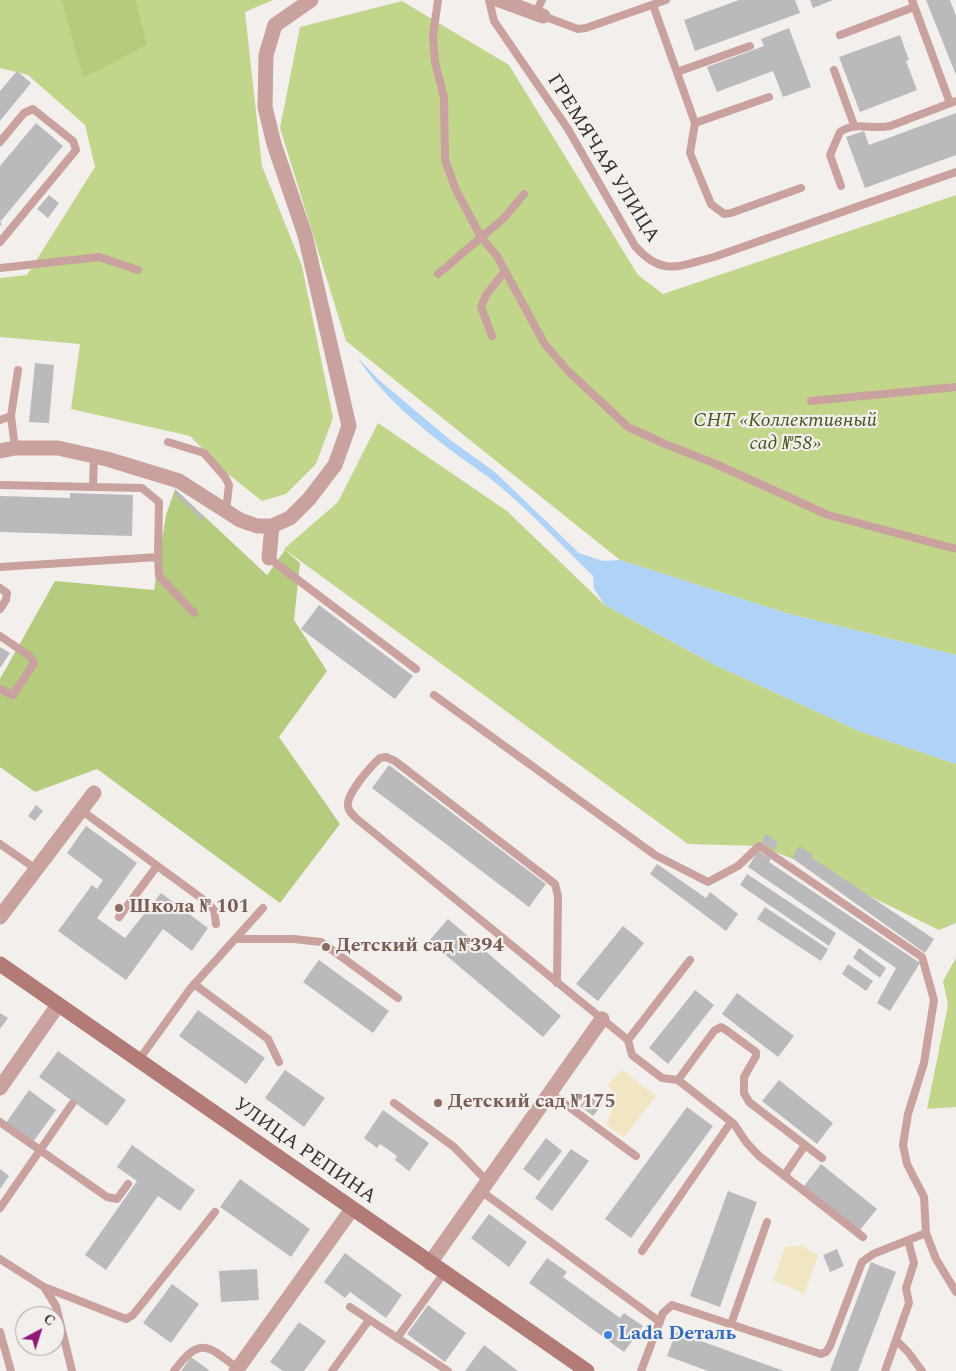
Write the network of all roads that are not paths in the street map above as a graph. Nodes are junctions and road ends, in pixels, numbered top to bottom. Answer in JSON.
{"nodes":[{"id":1,"x":312,"y":0,"type":"edge"},
{"id":2,"x":438,"y":0,"type":"edge"},
{"id":3,"x":489,"y":0,"type":"edge"},
{"id":4,"x":499,"y":0,"type":"edge"},
{"id":5,"x":666,"y":0,"type":"edge"},
{"id":6,"x":642,"y":4,"type":"edge"},
{"id":7,"x":913,"y":4,"type":"edge"},
{"id":8,"x":653,"y":5,"type":"junction"},
{"id":9,"x":540,"y":10,"type":"edge"},
{"id":10,"x":840,"y":35,"type":"dead end"},
{"id":11,"x":750,"y":46,"type":"dead end"},
{"id":12,"x":834,"y":70,"type":"dead end"},
{"id":13,"x":677,"y":72,"type":"junction"},
{"id":14,"x":769,"y":97,"type":"dead end"},
{"id":15,"x":953,"y":102,"type":"edge"},
{"id":16,"x":695,"y":123,"type":"junction"},
{"id":17,"x":854,"y":125,"type":"junction"},
{"id":18,"x":0,"y":142,"type":"edge"},
{"id":19,"x":956,"y":172,"type":"edge"},
{"id":20,"x":841,"y":186,"type":"dead end"},
{"id":21,"x":801,"y":188,"type":"dead end"},
{"id":22,"x":524,"y":194,"type":"dead end"},
{"id":23,"x":481,"y":237,"type":"junction"},
{"id":24,"x":0,"y":242,"type":"edge"},
{"id":25,"x":0,"y":268,"type":"edge"},
{"id":26,"x":138,"y":270,"type":"dead end"},
{"id":27,"x":505,"y":271,"type":"junction"},
{"id":28,"x":438,"y":274,"type":"dead end"},
{"id":29,"x":492,"y":336,"type":"dead end"},
{"id":30,"x":18,"y":370,"type":"dead end"},
{"id":31,"x":956,"y":387,"type":"edge"},
{"id":32,"x":810,"y":401,"type":"dead end"},
{"id":33,"x":11,"y":416,"type":"junction"},
{"id":34,"x":0,"y":420,"type":"edge"},
{"id":35,"x":168,"y":442,"type":"dead end"},
{"id":36,"x":7,"y":450,"type":"edge"},
{"id":37,"x":94,"y":456,"type":"junction"},
{"id":38,"x":0,"y":485,"type":"edge"},
{"id":39,"x":93,"y":487,"type":"junction"},
{"id":40,"x":226,"y":510,"type":"junction"},
{"id":41,"x":272,"y":526,"type":"junction"},
{"id":42,"x":956,"y":548,"type":"edge"},
{"id":43,"x":158,"y":557,"type":"junction"},
{"id":44,"x":269,"y":558,"type":"joint"},
{"id":45,"x":0,"y":568,"type":"edge"},
{"id":46,"x":0,"y":588,"type":"edge"},
{"id":47,"x":0,"y":609,"type":"edge"},
{"id":48,"x":194,"y":613,"type":"dead end"},
{"id":49,"x":0,"y":636,"type":"edge"},
{"id":50,"x":416,"y":669,"type":"dead end"},
{"id":51,"x":0,"y":689,"type":"edge"},
{"id":52,"x":434,"y":695,"type":"dead end"},
{"id":53,"x":94,"y":793,"type":"dead end"},
{"id":54,"x":81,"y":810,"type":"junction"},
{"id":55,"x":0,"y":844,"type":"edge"},
{"id":56,"x":157,"y":866,"type":"junction"},
{"id":57,"x":36,"y":869,"type":"junction"},
{"id":58,"x":263,"y":908,"type":"dead end"},
{"id":59,"x":0,"y":916,"type":"edge"},
{"id":60,"x":119,"y":917,"type":"dead end"},
{"id":61,"x":216,"y":924,"type":"dead end"},
{"id":62,"x":235,"y":939,"type":"junction"},
{"id":63,"x":690,"y":960,"type":"dead end"},
{"id":64,"x":0,"y":964,"type":"edge"},
{"id":65,"x":557,"y":983,"type":"junction"},
{"id":66,"x":194,"y":984,"type":"junction"},
{"id":67,"x":398,"y":998,"type":"dead end"},
{"id":68,"x":58,"y":1006,"type":"junction"},
{"id":69,"x":602,"y":1019,"type":"junction"},
{"id":70,"x":628,"y":1040,"type":"junction"},
{"id":71,"x":138,"y":1061,"type":"junction"},
{"id":72,"x":278,"y":1062,"type":"dead end"},
{"id":73,"x":678,"y":1080,"type":"junction"},
{"id":74,"x":0,"y":1088,"type":"edge"},
{"id":75,"x":550,"y":1093,"type":"junction"},
{"id":76,"x":72,"y":1104,"type":"dead end"},
{"id":77,"x":394,"y":1104,"type":"dead end"},
{"id":78,"x":0,"y":1122,"type":"edge"},
{"id":79,"x":731,"y":1122,"type":"junction"},
{"id":80,"x":805,"y":1146,"type":"junction"},
{"id":81,"x":40,"y":1150,"type":"junction"},
{"id":82,"x":636,"y":1156,"type":"dead end"},
{"id":83,"x":822,"y":1158,"type":"dead end"},
{"id":84,"x":784,"y":1176,"type":"junction"},
{"id":85,"x":128,"y":1184,"type":"dead end"},
{"id":86,"x":484,"y":1186,"type":"junction"},
{"id":87,"x":0,"y":1208,"type":"edge"},
{"id":88,"x":352,"y":1209,"type":"junction"},
{"id":89,"x":215,"y":1212,"type":"dead end"},
{"id":90,"x":767,"y":1222,"type":"dead end"},
{"id":91,"x":926,"y":1233,"type":"junction"},
{"id":92,"x":863,"y":1237,"type":"dead end"},
{"id":93,"x":908,"y":1240,"type":"junction"},
{"id":94,"x":642,"y":1252,"type":"dead end"},
{"id":95,"x":0,"y":1259,"type":"edge"},
{"id":96,"x":430,"y":1262,"type":"junction"},
{"id":97,"x":444,"y":1273,"type":"junction"},
{"id":98,"x":44,"y":1287,"type":"junction"},
{"id":99,"x":956,"y":1292,"type":"edge"},
{"id":100,"x":350,"y":1308,"type":"dead end"},
{"id":101,"x":369,"y":1320,"type":"junction"},
{"id":102,"x":660,"y":1322,"type":"junction"},
{"id":103,"x":731,"y":1324,"type":"junction"},
{"id":104,"x":0,"y":1332,"type":"edge"},
{"id":105,"x":397,"y":1338,"type":"junction"},
{"id":106,"x":896,"y":1340,"type":"junction"},
{"id":107,"x":239,"y":1370,"type":"edge"},
{"id":108,"x":643,"y":1370,"type":"edge"},
{"id":109,"x":11,"y":1371,"type":"edge"},
{"id":110,"x":72,"y":1371,"type":"edge"},
{"id":111,"x":174,"y":1371,"type":"edge"},
{"id":112,"x":332,"y":1371,"type":"edge"},
{"id":113,"x":448,"y":1371,"type":"edge"},
{"id":114,"x":587,"y":1371,"type":"edge"},
{"id":115,"x":885,"y":1371,"type":"edge"},
{"id":116,"x":922,"y":1371,"type":"edge"}],
"edges":[{"from":1,"to":41,"type":"street"},
{"from":2,"to":23,"type":"lane"},
{"from":3,"to":19,"type":"lane","name":"ГРЕМЯЧАЯ УЛИЦА"},
{"from":4,"to":9,"type":"street"},
{"from":5,"to":8,"type":"lane"},
{"from":6,"to":8,"type":"lane"},
{"from":6,"to":9,"type":"lane"},
{"from":7,"to":10,"type":"lane"},
{"from":7,"to":15,"type":"lane"},
{"from":8,"to":13,"type":"lane"},
{"from":11,"to":13,"type":"lane"},
{"from":12,"to":17,"type":"lane"},
{"from":13,"to":16,"type":"lane"},
{"from":14,"to":16,"type":"lane"},
{"from":15,"to":17,"type":"lane"},
{"from":16,"to":21,"type":"lane"},
{"from":17,"to":20,"type":"lane"},
{"from":18,"to":24,"type":"lane"},
{"from":22,"to":23,"type":"lane"},
{"from":23,"to":27,"type":"lane"},
{"from":23,"to":28,"type":"lane"},
{"from":25,"to":26,"type":"lane"},
{"from":27,"to":29,"type":"lane"},
{"from":27,"to":42,"type":"lane"},
{"from":30,"to":33,"type":"lane"},
{"from":31,"to":32,"type":"lane"},
{"from":33,"to":34,"type":"lane"},
{"from":33,"to":36,"type":"lane"},
{"from":35,"to":40,"type":"lane"},
{"from":36,"to":37,"type":"street"},
{"from":37,"to":39,"type":"lane"},
{"from":37,"to":40,"type":"street"},
{"from":38,"to":39,"type":"lane"},
{"from":39,"to":43,"type":"lane"},
{"from":40,"to":41,"type":"street"},
{"from":41,"to":44,"type":"street"},
{"from":43,"to":45,"type":"lane"},
{"from":43,"to":48,"type":"lane"},
{"from":44,"to":50,"type":"lane"},
{"from":46,"to":47,"type":"lane"},
{"from":49,"to":51,"type":"lane"},
{"from":52,"to":91,"type":"lane"},
{"from":53,"to":54,"type":"street"},
{"from":54,"to":56,"type":"lane"},
{"from":54,"to":57,"type":"street"},
{"from":55,"to":57,"type":"lane"},
{"from":56,"to":60,"type":"lane"},
{"from":56,"to":61,"type":"lane"},
{"from":57,"to":59,"type":"street"},
{"from":58,"to":62,"type":"lane"},
{"from":62,"to":66,"type":"lane"},
{"from":62,"to":67,"type":"lane"},
{"from":63,"to":70,"type":"lane"},
{"from":64,"to":68,"type":"main road","name":"УЛИЦА РЕПИНА"},
{"from":65,"to":65,"type":"lane"},
{"from":65,"to":69,"type":"lane"},
{"from":66,"to":71,"type":"lane"},
{"from":66,"to":72,"type":"lane"},
{"from":68,"to":71,"type":"main road","name":"УЛИЦА РЕПИНА"},
{"from":68,"to":74,"type":"street"},
{"from":69,"to":70,"type":"lane"},
{"from":69,"to":75,"type":"street"},
{"from":70,"to":73,"type":"lane"},
{"from":71,"to":88,"type":"main road","name":"УЛИЦА РЕПИНА"},
{"from":73,"to":79,"type":"lane"},
{"from":73,"to":80,"type":"lane"},
{"from":75,"to":82,"type":"lane"},
{"from":75,"to":86,"type":"street"},
{"from":76,"to":81,"type":"lane"},
{"from":77,"to":86,"type":"lane"},
{"from":78,"to":81,"type":"lane"},
{"from":79,"to":84,"type":"lane"},
{"from":79,"to":94,"type":"lane"},
{"from":80,"to":83,"type":"lane"},
{"from":80,"to":84,"type":"lane"},
{"from":81,"to":85,"type":"lane"},
{"from":81,"to":87,"type":"lane"},
{"from":84,"to":92,"type":"lane"},
{"from":86,"to":96,"type":"street"},
{"from":86,"to":102,"type":"lane"},
{"from":88,"to":96,"type":"main road","name":"УЛИЦА РЕПИНА"},
{"from":88,"to":107,"type":"street"},
{"from":89,"to":98,"type":"lane"},
{"from":90,"to":103,"type":"lane"},
{"from":91,"to":93,"type":"lane"},
{"from":91,"to":99,"type":"lane"},
{"from":93,"to":103,"type":"lane"},
{"from":93,"to":106,"type":"lane"},
{"from":95,"to":98,"type":"lane"},
{"from":96,"to":97,"type":"main road","name":"УЛИЦА РЕПИНА"},
{"from":97,"to":105,"type":"lane"},
{"from":97,"to":114,"type":"main road","name":"УЛИЦА РЕПИНА"},
{"from":98,"to":110,"type":"lane"},
{"from":100,"to":101,"type":"lane"},
{"from":101,"to":105,"type":"lane"},
{"from":101,"to":112,"type":"lane"},
{"from":102,"to":103,"type":"lane"},
{"from":102,"to":108,"type":"lane"},
{"from":104,"to":109,"type":"lane"},
{"from":105,"to":113,"type":"lane"},
{"from":106,"to":115,"type":"lane"},
{"from":106,"to":116,"type":"lane"},
{"from":107,"to":111,"type":"lane"}]}
